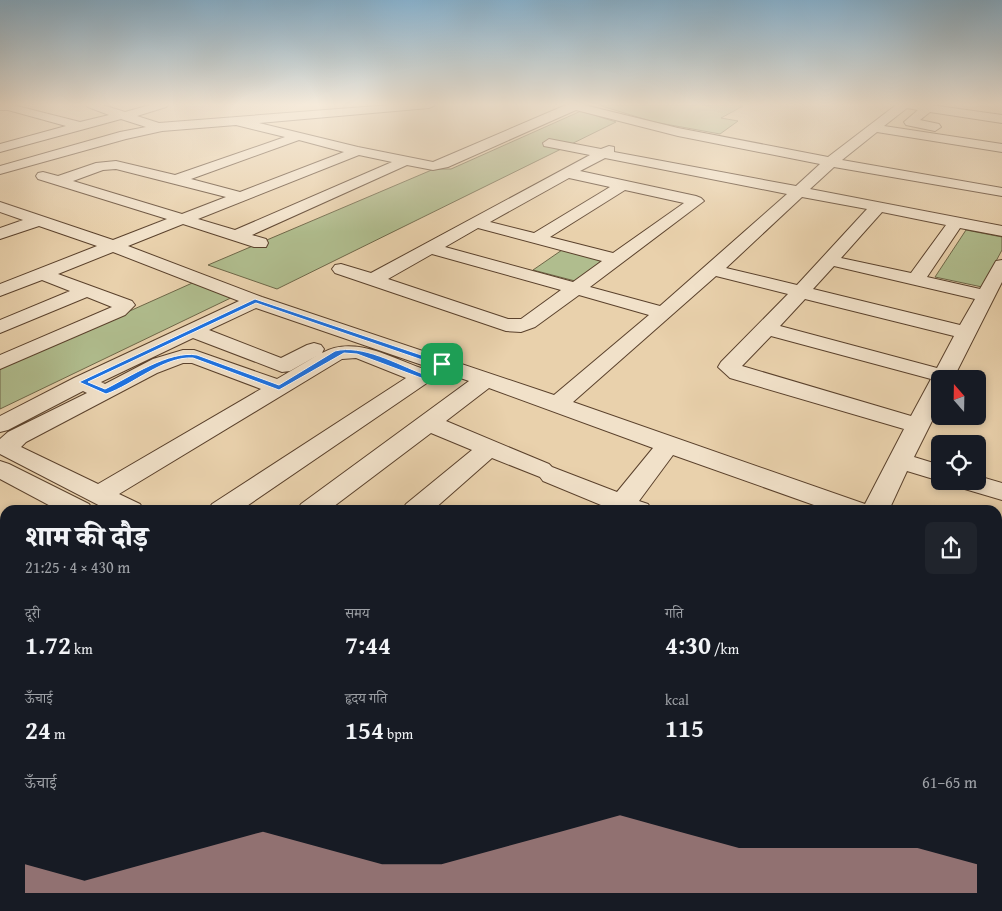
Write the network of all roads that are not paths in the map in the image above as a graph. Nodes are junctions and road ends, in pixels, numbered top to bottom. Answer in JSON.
{"nodes":[{"id":1,"x":77,"y":148,"type":"edge"},
{"id":2,"x":268,"y":148,"type":"edge"},
{"id":3,"x":344,"y":148,"type":"edge"},
{"id":4,"x":480,"y":148,"type":"edge"},
{"id":5,"x":574,"y":148,"type":"edge"},
{"id":6,"x":615,"y":148,"type":"edge"},
{"id":7,"x":760,"y":148,"type":"edge"},
{"id":8,"x":850,"y":148,"type":"edge"},
{"id":9,"x":358,"y":151,"type":"junction"},
{"id":10,"x":605,"y":153,"type":"junction"},
{"id":11,"x":250,"y":154,"type":"junction"},
{"id":12,"x":405,"y":161,"type":"junction"},
{"id":13,"x":832,"y":161,"type":"junction"},
{"id":14,"x":4,"y":167,"type":"edge"},
{"id":15,"x":314,"y":167,"type":"junction"},
{"id":16,"x":568,"y":173,"type":"junction"},
{"id":17,"x":175,"y":180,"type":"junction"},
{"id":18,"x":623,"y":185,"type":"junction"},
{"id":19,"x":797,"y":192,"type":"junction"},
{"id":20,"x":1002,"y":192,"type":"edge"},
{"id":21,"x":240,"y":196,"type":"junction"},
{"id":22,"x":0,"y":206,"type":"edge"},
{"id":23,"x":878,"y":207,"type":"junction"},
{"id":24,"x":182,"y":219,"type":"junction"},
{"id":25,"x":40,"y":220,"type":"junction"},
{"id":26,"x":956,"y":222,"type":"junction"},
{"id":27,"x":476,"y":223,"type":"junction"},
{"id":28,"x":1002,"y":232,"type":"edge"},
{"id":29,"x":0,"y":234,"type":"edge"},
{"id":30,"x":236,"y":236,"type":"junction"},
{"id":31,"x":536,"y":239,"type":"junction"},
{"id":32,"x":260,"y":243,"type":"dead end"},
{"id":33,"x":114,"y":246,"type":"junction"},
{"id":34,"x":430,"y":248,"type":"junction"},
{"id":35,"x":615,"y":259,"type":"junction"},
{"id":36,"x":829,"y":260,"type":"junction"},
{"id":37,"x":1002,"y":265,"type":"edge"},
{"id":38,"x":341,"y":268,"type":"dead end"},
{"id":39,"x":713,"y":270,"type":"junction"},
{"id":40,"x":43,"y":274,"type":"junction"},
{"id":41,"x":374,"y":279,"type":"junction"},
{"id":42,"x":916,"y":280,"type":"junction"},
{"id":43,"x":574,"y":288,"type":"junction"},
{"id":44,"x":0,"y":290,"type":"edge"},
{"id":45,"x":85,"y":291,"type":"junction"},
{"id":46,"x":800,"y":292,"type":"junction"},
{"id":47,"x":986,"y":296,"type":"junction"},
{"id":48,"x":255,"y":301,"type":"junction"},
{"id":49,"x":664,"y":313,"type":"junction"},
{"id":50,"x":0,"y":327,"type":"edge"},
{"id":51,"x":767,"y":328,"type":"junction"},
{"id":52,"x":192,"y":331,"type":"junction"},
{"id":53,"x":347,"y":332,"type":"junction"},
{"id":54,"x":966,"y":333,"type":"junction"},
{"id":55,"x":0,"y":364,"type":"edge"},
{"id":56,"x":947,"y":370,"type":"edge"},
{"id":57,"x":433,"y":371,"type":"junction"},
{"id":58,"x":931,"y":376,"type":"edge"},
{"id":59,"x":485,"y":380,"type":"junction"},
{"id":60,"x":82,"y":382,"type":"junction"},
{"id":61,"x":279,"y":388,"type":"junction"},
{"id":62,"x":106,"y":392,"type":"junction"},
{"id":63,"x":931,"y":399,"type":"edge"},
{"id":64,"x":557,"y":404,"type":"junction"},
{"id":65,"x":430,"y":423,"type":"junction"},
{"id":66,"x":0,"y":425,"type":"edge"},
{"id":67,"x":917,"y":425,"type":"junction"},
{"id":68,"x":668,"y":445,"type":"junction"},
{"id":69,"x":489,"y":448,"type":"junction"},
{"id":70,"x":898,"y":461,"type":"junction"},
{"id":71,"x":0,"y":469,"type":"edge"},
{"id":72,"x":931,"y":470,"type":"edge"},
{"id":73,"x":986,"y":487,"type":"edge"},
{"id":74,"x":1002,"y":492,"type":"edge"},
{"id":75,"x":100,"y":494,"type":"junction"},
{"id":76,"x":60,"y":505,"type":"edge"},
{"id":77,"x":121,"y":505,"type":"edge"},
{"id":78,"x":230,"y":505,"type":"edge"},
{"id":79,"x":318,"y":505,"type":"edge"},
{"id":80,"x":422,"y":505,"type":"edge"},
{"id":81,"x":625,"y":505,"type":"edge"},
{"id":82,"x":631,"y":505,"type":"edge"},
{"id":83,"x":841,"y":505,"type":"edge"},
{"id":84,"x":877,"y":505,"type":"edge"}],
"edges":[{"from":1,"to":14,"type":"street"},
{"from":2,"to":11,"type":"street"},
{"from":3,"to":9,"type":"street"},
{"from":4,"to":12,"type":"street"},
{"from":5,"to":10,"type":"street"},
{"from":6,"to":10,"type":"street"},
{"from":7,"to":13,"type":"street"},
{"from":8,"to":13,"type":"street"},
{"from":9,"to":12,"type":"street"},
{"from":9,"to":15,"type":"street"},
{"from":10,"to":16,"type":"street"},
{"from":10,"to":19,"type":"street"},
{"from":11,"to":15,"type":"street"},
{"from":11,"to":17,"type":"street"},
{"from":12,"to":30,"type":"street"},
{"from":13,"to":19,"type":"street"},
{"from":13,"to":20,"type":"street"},
{"from":15,"to":21,"type":"street"},
{"from":16,"to":18,"type":"street"},
{"from":16,"to":27,"type":"street"},
{"from":17,"to":21,"type":"street"},
{"from":17,"to":24,"type":"street"},
{"from":18,"to":31,"type":"street"},
{"from":18,"to":35,"type":"street"},
{"from":19,"to":23,"type":"street"},
{"from":19,"to":39,"type":"street"},
{"from":21,"to":24,"type":"street"},
{"from":22,"to":25,"type":"street"},
{"from":23,"to":26,"type":"street"},
{"from":23,"to":36,"type":"street"},
{"from":24,"to":30,"type":"street"},
{"from":24,"to":33,"type":"street"},
{"from":25,"to":29,"type":"street"},
{"from":25,"to":33,"type":"street"},
{"from":26,"to":28,"type":"street"},
{"from":26,"to":42,"type":"street"},
{"from":27,"to":31,"type":"street"},
{"from":27,"to":34,"type":"street"},
{"from":30,"to":32,"type":"street"},
{"from":31,"to":35,"type":"street"},
{"from":33,"to":40,"type":"street"},
{"from":33,"to":48,"type":"street"},
{"from":34,"to":41,"type":"street"},
{"from":34,"to":43,"type":"street"},
{"from":35,"to":43,"type":"street"},
{"from":36,"to":42,"type":"street"},
{"from":36,"to":46,"type":"street"},
{"from":37,"to":47,"type":"street"},
{"from":38,"to":41,"type":"street"},
{"from":39,"to":46,"type":"street"},
{"from":39,"to":49,"type":"street"},
{"from":40,"to":44,"type":"street"},
{"from":40,"to":45,"type":"street"},
{"from":41,"to":43,"type":"street"},
{"from":42,"to":47,"type":"street"},
{"from":43,"to":49,"type":"street"},
{"from":45,"to":50,"type":"street"},
{"from":45,"to":55,"type":"street"},
{"from":46,"to":51,"type":"street"},
{"from":46,"to":54,"type":"street"},
{"from":47,"to":54,"type":"street"},
{"from":48,"to":52,"type":"street"},
{"from":48,"to":53,"type":"street"},
{"from":49,"to":64,"type":"street"},
{"from":51,"to":58,"type":"street"},
{"from":51,"to":67,"type":"street"},
{"from":52,"to":53,"type":"street"},
{"from":52,"to":60,"type":"street"},
{"from":53,"to":57,"type":"street"},
{"from":54,"to":56,"type":"street"},
{"from":57,"to":59,"type":"street"},
{"from":57,"to":61,"type":"street"},
{"from":57,"to":78,"type":"street"},
{"from":59,"to":64,"type":"street"},
{"from":59,"to":65,"type":"street"},
{"from":60,"to":62,"type":"street"},
{"from":60,"to":66,"type":"street"},
{"from":61,"to":62,"type":"street"},
{"from":61,"to":75,"type":"street"},
{"from":62,"to":75,"type":"street"},
{"from":63,"to":67,"type":"street"},
{"from":64,"to":68,"type":"street"},
{"from":65,"to":69,"type":"street"},
{"from":65,"to":79,"type":"street"},
{"from":67,"to":70,"type":"street"},
{"from":68,"to":82,"type":"street"},
{"from":68,"to":83,"type":"street"},
{"from":69,"to":80,"type":"street"},
{"from":69,"to":81,"type":"street"},
{"from":70,"to":72,"type":"street"},
{"from":70,"to":84,"type":"street"},
{"from":71,"to":76,"type":"street"},
{"from":73,"to":74,"type":"street"},
{"from":75,"to":77,"type":"street"}]}
